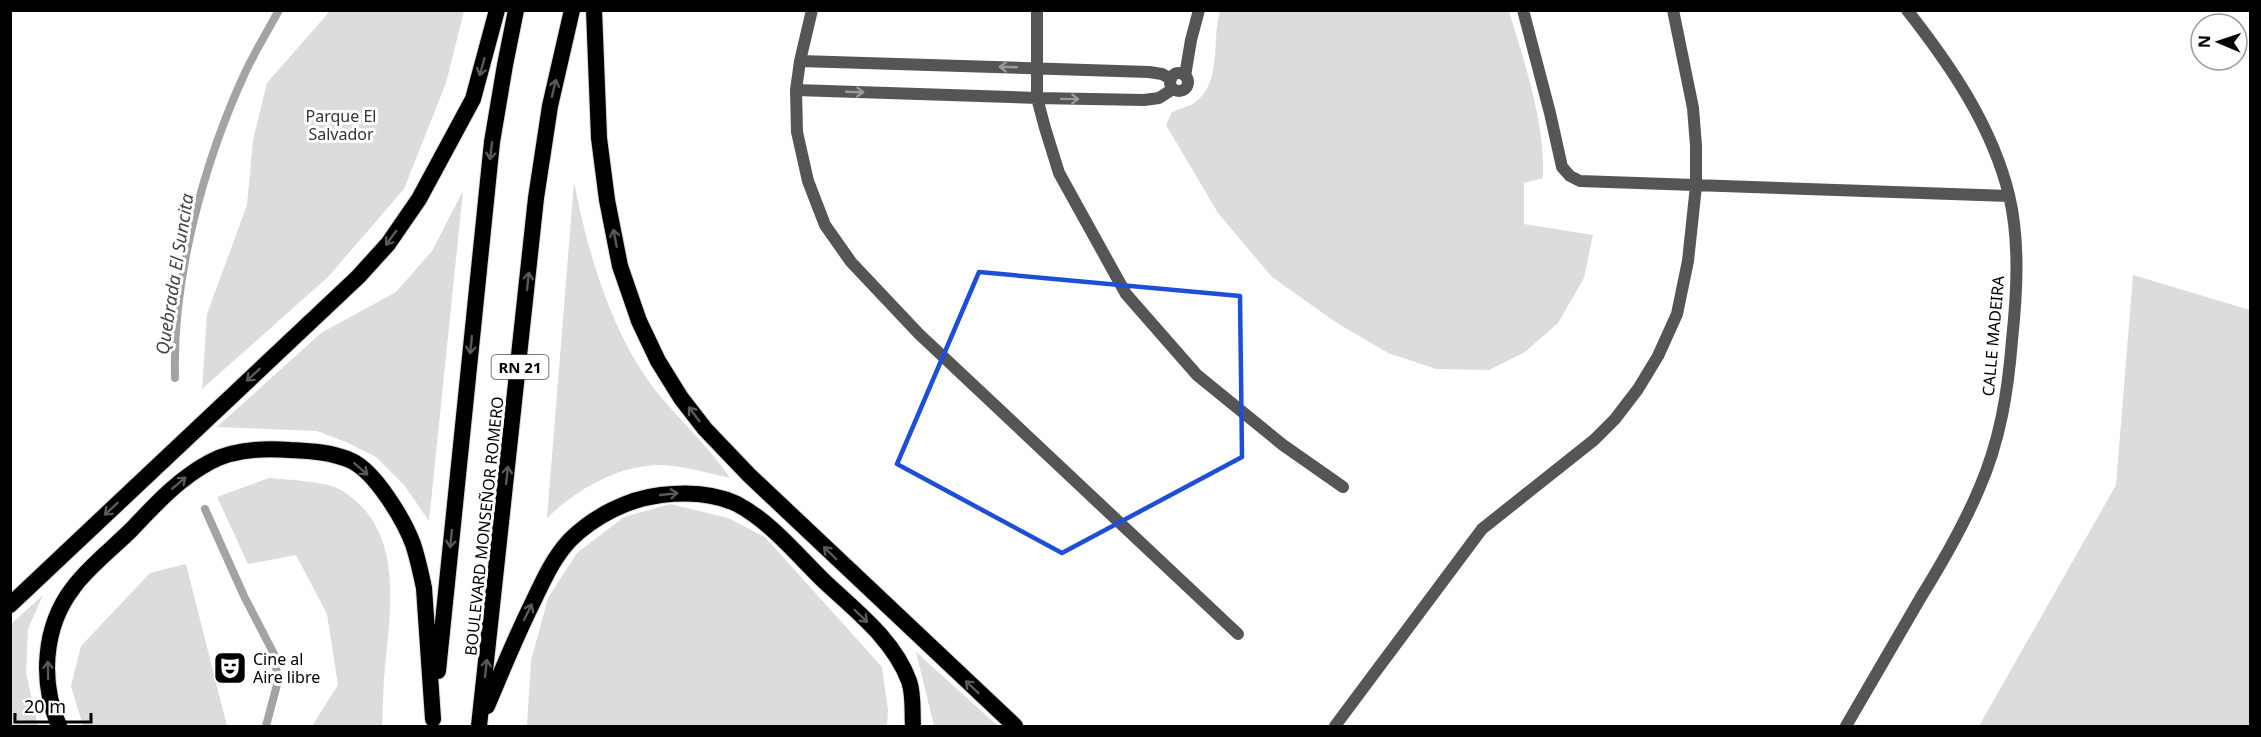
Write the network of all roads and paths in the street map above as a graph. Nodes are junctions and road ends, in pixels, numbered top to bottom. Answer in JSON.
{"nodes":[{"id":1,"x":497,"y":10,"type":"edge"},
{"id":2,"x":516,"y":10,"type":"edge"},
{"id":3,"x":572,"y":10,"type":"edge"},
{"id":4,"x":594,"y":10,"type":"edge"},
{"id":5,"x":812,"y":10,"type":"edge"},
{"id":6,"x":1037,"y":10,"type":"edge"},
{"id":7,"x":1199,"y":10,"type":"edge"},
{"id":8,"x":1522,"y":10,"type":"edge"},
{"id":9,"x":1673,"y":10,"type":"edge"},
{"id":10,"x":1907,"y":10,"type":"edge"},
{"id":11,"x":800,"y":62,"type":"junction"},
{"id":12,"x":1037,"y":68,"type":"junction"},
{"id":13,"x":1172,"y":84,"type":"junction"},
{"id":14,"x":796,"y":90,"type":"junction"},
{"id":15,"x":1037,"y":98,"type":"junction"},
{"id":16,"x":1696,"y":186,"type":"junction"},
{"id":17,"x":2009,"y":196,"type":"junction"},
{"id":18,"x":1342,"y":487,"type":"dead end"},
{"id":19,"x":10,"y":605,"type":"edge"},
{"id":20,"x":1238,"y":634,"type":"dead end"},
{"id":21,"x":433,"y":723,"type":"edge"},
{"id":22,"x":479,"y":725,"type":"edge"},
{"id":23,"x":58,"y":726,"type":"edge"},
{"id":24,"x":913,"y":726,"type":"edge"},
{"id":25,"x":1015,"y":726,"type":"edge"},
{"id":26,"x":1335,"y":726,"type":"edge"},
{"id":27,"x":1846,"y":726,"type":"edge"}],
"edges":[{"from":1,"to":19,"type":"highway","one_way":true},
{"from":2,"to":21,"type":"highway","name":"BOULEVARD MONSEÑOR ROMERO","number":"RN 21","one_way":true},
{"from":22,"to":3,"type":"highway","name":"BOULEVARD MONSEÑOR ROMERO","number":"RN 21","one_way":true},
{"from":25,"to":4,"type":"highway","one_way":true},
{"from":5,"to":11,"type":"street"},
{"from":6,"to":12,"type":"street"},
{"from":7,"to":13,"type":"street"},
{"from":8,"to":16,"type":"street"},
{"from":9,"to":16,"type":"street"},
{"from":10,"to":17,"type":"street","name":"CALLE MADEIRA"},
{"from":12,"to":11,"type":"street","one_way":true},
{"from":11,"to":14,"type":"street"},
{"from":12,"to":13,"type":"street"},
{"from":12,"to":15,"type":"street"},
{"from":15,"to":13,"type":"street","one_way":true},
{"from":14,"to":15,"type":"street","one_way":true},
{"from":14,"to":20,"type":"street"},
{"from":15,"to":18,"type":"street"},
{"from":16,"to":17,"type":"street"},
{"from":16,"to":26,"type":"street"},
{"from":17,"to":27,"type":"street","name":"CALLE MADEIRA"},
{"from":23,"to":21,"type":"highway","one_way":true},
{"from":22,"to":24,"type":"highway","one_way":true}]}
